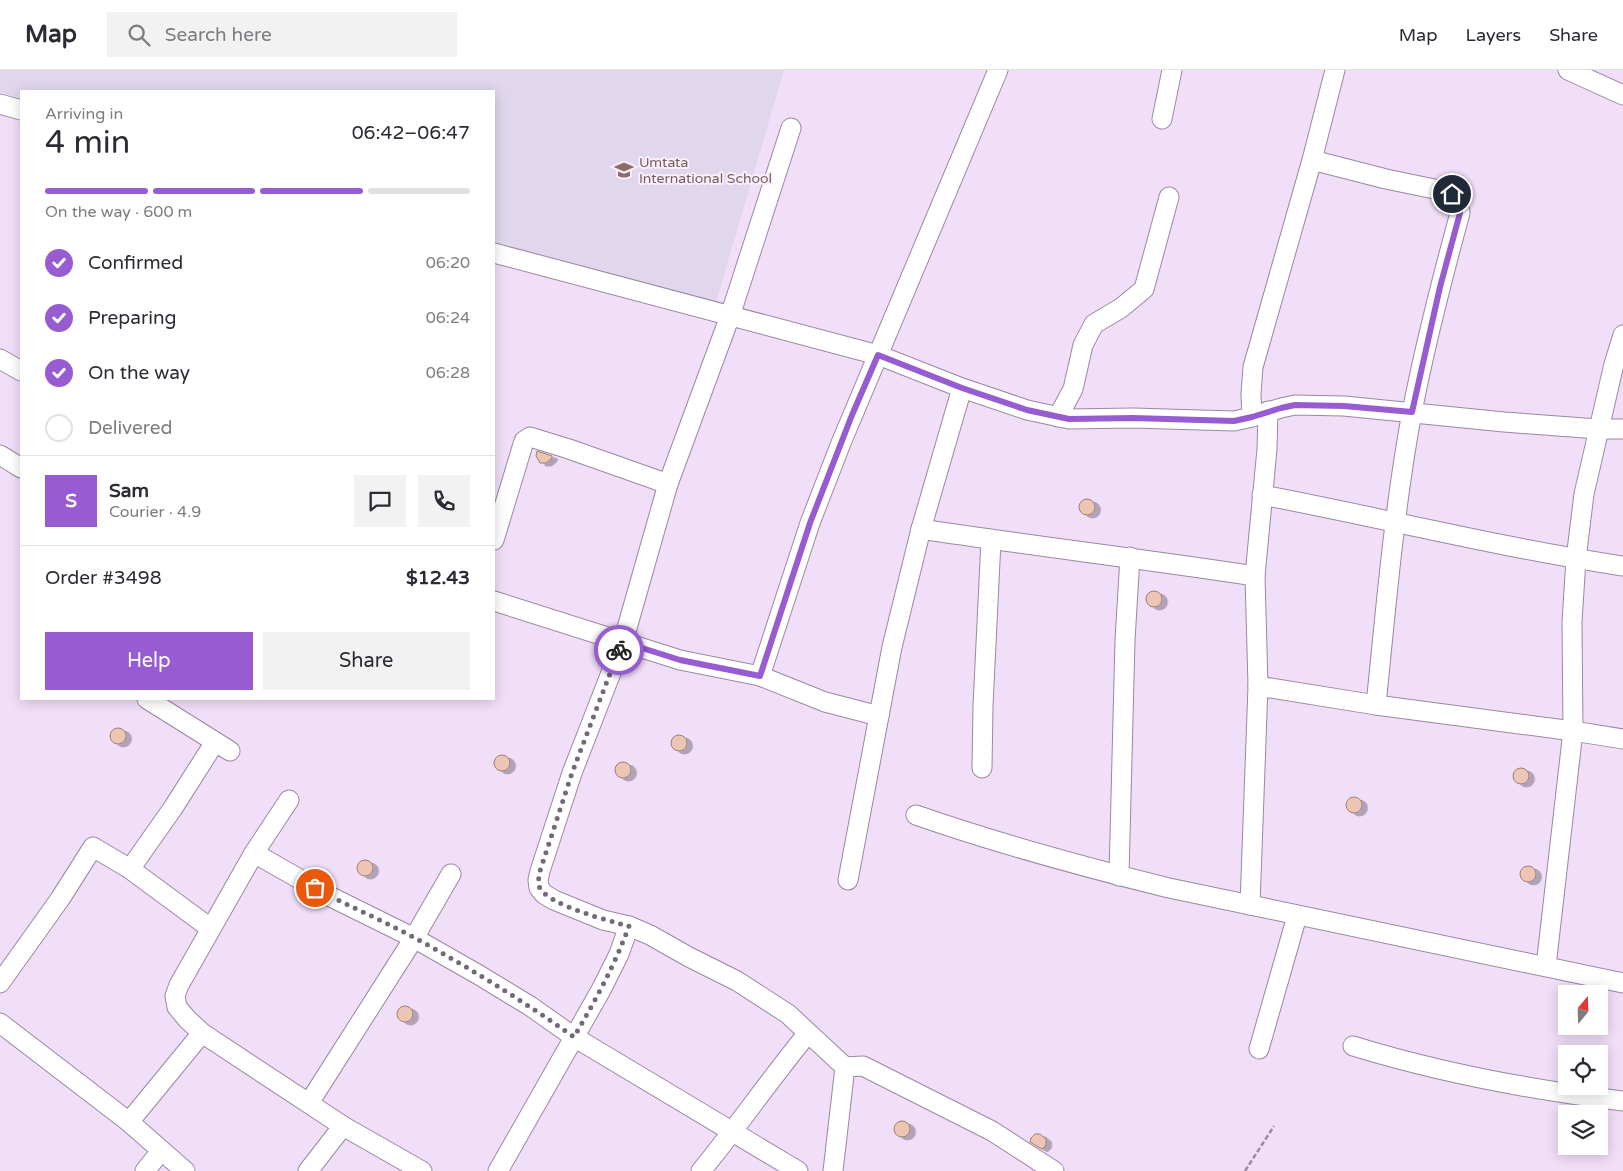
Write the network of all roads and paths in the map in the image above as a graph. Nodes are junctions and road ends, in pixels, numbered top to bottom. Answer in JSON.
{"nodes":[{"id":1,"x":998,"y":70,"type":"edge"},
{"id":2,"x":1172,"y":70,"type":"edge"},
{"id":3,"x":1334,"y":70,"type":"edge"},
{"id":4,"x":1568,"y":70,"type":"edge"},
{"id":5,"x":1623,"y":95,"type":"edge"},
{"id":6,"x":0,"y":104,"type":"edge"},
{"id":7,"x":20,"y":110,"type":"edge"},
{"id":8,"x":1162,"y":120,"type":"dead end"},
{"id":9,"x":791,"y":128,"type":"dead end"},
{"id":10,"x":1312,"y":160,"type":"junction"},
{"id":11,"x":1169,"y":197,"type":"dead end"},
{"id":12,"x":495,"y":253,"type":"edge"},
{"id":13,"x":730,"y":316,"type":"junction"},
{"id":14,"x":1623,"y":335,"type":"edge"},
{"id":15,"x":878,"y":355,"type":"junction"},
{"id":16,"x":0,"y":359,"type":"edge"},
{"id":17,"x":20,"y":371,"type":"edge"},
{"id":18,"x":962,"y":388,"type":"junction"},
{"id":19,"x":1412,"y":412,"type":"junction"},
{"id":20,"x":1260,"y":414,"type":"junction"},
{"id":21,"x":1058,"y":417,"type":"junction"},
{"id":22,"x":1598,"y":429,"type":"junction"},
{"id":23,"x":1623,"y":430,"type":"edge"},
{"id":24,"x":0,"y":454,"type":"edge"},
{"id":25,"x":20,"y":467,"type":"edge"},
{"id":26,"x":668,"y":484,"type":"junction"},
{"id":27,"x":1262,"y":495,"type":"junction"},
{"id":28,"x":1395,"y":523,"type":"junction"},
{"id":29,"x":921,"y":529,"type":"junction"},
{"id":30,"x":495,"y":537,"type":"edge"},
{"id":31,"x":991,"y":540,"type":"junction"},
{"id":32,"x":1130,"y":557,"type":"junction"},
{"id":33,"x":1576,"y":559,"type":"junction"},
{"id":34,"x":1623,"y":566,"type":"edge"},
{"id":35,"x":1255,"y":576,"type":"junction"},
{"id":36,"x":495,"y":601,"type":"edge"},
{"id":37,"x":623,"y":642,"type":"junction"},
{"id":38,"x":760,"y":676,"type":"junction"},
{"id":39,"x":1258,"y":686,"type":"junction"},
{"id":40,"x":149,"y":700,"type":"edge"},
{"id":41,"x":1376,"y":705,"type":"junction"},
{"id":42,"x":879,"y":716,"type":"junction"},
{"id":43,"x":1573,"y":730,"type":"junction"},
{"id":44,"x":1623,"y":739,"type":"edge"},
{"id":45,"x":982,"y":768,"type":"dead end"},
{"id":46,"x":289,"y":800,"type":"dead end"},
{"id":47,"x":916,"y":815,"type":"dead end"},
{"id":48,"x":254,"y":853,"type":"junction"},
{"id":49,"x":130,"y":869,"type":"junction"},
{"id":50,"x":451,"y":874,"type":"dead end"},
{"id":51,"x":1119,"y":876,"type":"junction"},
{"id":52,"x":848,"y":880,"type":"dead end"},
{"id":53,"x":1250,"y":905,"type":"junction"},
{"id":54,"x":1297,"y":916,"type":"junction"},
{"id":55,"x":629,"y":926,"type":"junction"},
{"id":56,"x":210,"y":928,"type":"junction"},
{"id":57,"x":414,"y":938,"type":"junction"},
{"id":58,"x":1546,"y":966,"type":"junction"},
{"id":59,"x":0,"y":983,"type":"edge"},
{"id":60,"x":1623,"y":983,"type":"edge"},
{"id":61,"x":0,"y":1024,"type":"edge"},
{"id":62,"x":202,"y":1033,"type":"junction"},
{"id":63,"x":808,"y":1033,"type":"junction"},
{"id":64,"x":574,"y":1037,"type":"junction"},
{"id":65,"x":1353,"y":1046,"type":"dead end"},
{"id":66,"x":1259,"y":1049,"type":"dead end"},
{"id":67,"x":845,"y":1067,"type":"junction"},
{"id":68,"x":1623,"y":1101,"type":"edge"},
{"id":69,"x":309,"y":1103,"type":"junction"},
{"id":70,"x":129,"y":1122,"type":"junction"},
{"id":71,"x":342,"y":1126,"type":"junction"},
{"id":72,"x":1274,"y":1126,"type":"dead end"},
{"id":73,"x":732,"y":1133,"type":"junction"},
{"id":74,"x":161,"y":1151,"type":"junction"},
{"id":75,"x":145,"y":1171,"type":"edge"},
{"id":76,"x":185,"y":1171,"type":"edge"},
{"id":77,"x":308,"y":1171,"type":"edge"},
{"id":78,"x":422,"y":1171,"type":"edge"},
{"id":79,"x":498,"y":1171,"type":"edge"},
{"id":80,"x":700,"y":1171,"type":"edge"},
{"id":81,"x":798,"y":1171,"type":"edge"},
{"id":82,"x":833,"y":1171,"type":"edge"},
{"id":83,"x":1054,"y":1171,"type":"edge"},
{"id":84,"x":1245,"y":1171,"type":"edge"}],
"edges":[{"from":1,"to":15,"type":"street"},
{"from":2,"to":8,"type":"street"},
{"from":3,"to":10,"type":"street"},
{"from":4,"to":5,"type":"street"},
{"from":6,"to":7,"type":"street"},
{"from":9,"to":13,"type":"street"},
{"from":10,"to":19,"type":"street"},
{"from":10,"to":20,"type":"street"},
{"from":11,"to":21,"type":"street"},
{"from":12,"to":13,"type":"street"},
{"from":13,"to":15,"type":"street"},
{"from":13,"to":26,"type":"street"},
{"from":14,"to":22,"type":"street"},
{"from":15,"to":18,"type":"street"},
{"from":15,"to":38,"type":"street"},
{"from":16,"to":17,"type":"street"},
{"from":18,"to":21,"type":"street"},
{"from":18,"to":29,"type":"street"},
{"from":19,"to":20,"type":"street"},
{"from":19,"to":22,"type":"street"},
{"from":19,"to":28,"type":"street"},
{"from":20,"to":21,"type":"street"},
{"from":20,"to":27,"type":"street"},
{"from":22,"to":23,"type":"street"},
{"from":22,"to":33,"type":"street"},
{"from":24,"to":25,"type":"street"},
{"from":26,"to":30,"type":"street"},
{"from":26,"to":37,"type":"street"},
{"from":27,"to":28,"type":"street"},
{"from":27,"to":35,"type":"street"},
{"from":28,"to":33,"type":"street"},
{"from":28,"to":41,"type":"street"},
{"from":29,"to":31,"type":"street"},
{"from":29,"to":42,"type":"street"},
{"from":31,"to":32,"type":"street"},
{"from":31,"to":45,"type":"street"},
{"from":32,"to":35,"type":"street"},
{"from":32,"to":51,"type":"street"},
{"from":33,"to":34,"type":"street"},
{"from":33,"to":43,"type":"street"},
{"from":35,"to":39,"type":"street"},
{"from":36,"to":37,"type":"street"},
{"from":37,"to":38,"type":"street"},
{"from":37,"to":55,"type":"street"},
{"from":38,"to":42,"type":"street"},
{"from":39,"to":41,"type":"street"},
{"from":39,"to":53,"type":"street"},
{"from":40,"to":49,"type":"street"},
{"from":41,"to":43,"type":"street"},
{"from":42,"to":52,"type":"street"},
{"from":43,"to":44,"type":"street"},
{"from":43,"to":58,"type":"street"},
{"from":46,"to":48,"type":"street"},
{"from":47,"to":51,"type":"street"},
{"from":48,"to":56,"type":"street"},
{"from":48,"to":57,"type":"street"},
{"from":49,"to":56,"type":"street"},
{"from":49,"to":59,"type":"street"},
{"from":50,"to":57,"type":"street"},
{"from":51,"to":53,"type":"street"},
{"from":53,"to":54,"type":"street"},
{"from":54,"to":58,"type":"street"},
{"from":54,"to":66,"type":"street"},
{"from":55,"to":63,"type":"street"},
{"from":55,"to":64,"type":"street"},
{"from":56,"to":62,"type":"street"},
{"from":57,"to":64,"type":"street"},
{"from":57,"to":69,"type":"street"},
{"from":58,"to":60,"type":"street"},
{"from":61,"to":70,"type":"street"},
{"from":62,"to":69,"type":"street"},
{"from":62,"to":70,"type":"street"},
{"from":63,"to":67,"type":"street"},
{"from":63,"to":73,"type":"street"},
{"from":64,"to":73,"type":"street"},
{"from":64,"to":79,"type":"street"},
{"from":65,"to":68,"type":"street"},
{"from":67,"to":82,"type":"street"},
{"from":67,"to":83,"type":"street"},
{"from":69,"to":71,"type":"street"},
{"from":70,"to":74,"type":"street"},
{"from":71,"to":77,"type":"street"},
{"from":71,"to":78,"type":"street"},
{"from":72,"to":84,"type":"path"},
{"from":73,"to":80,"type":"street"},
{"from":73,"to":81,"type":"street"},
{"from":74,"to":75,"type":"street"},
{"from":74,"to":76,"type":"street"}]}
